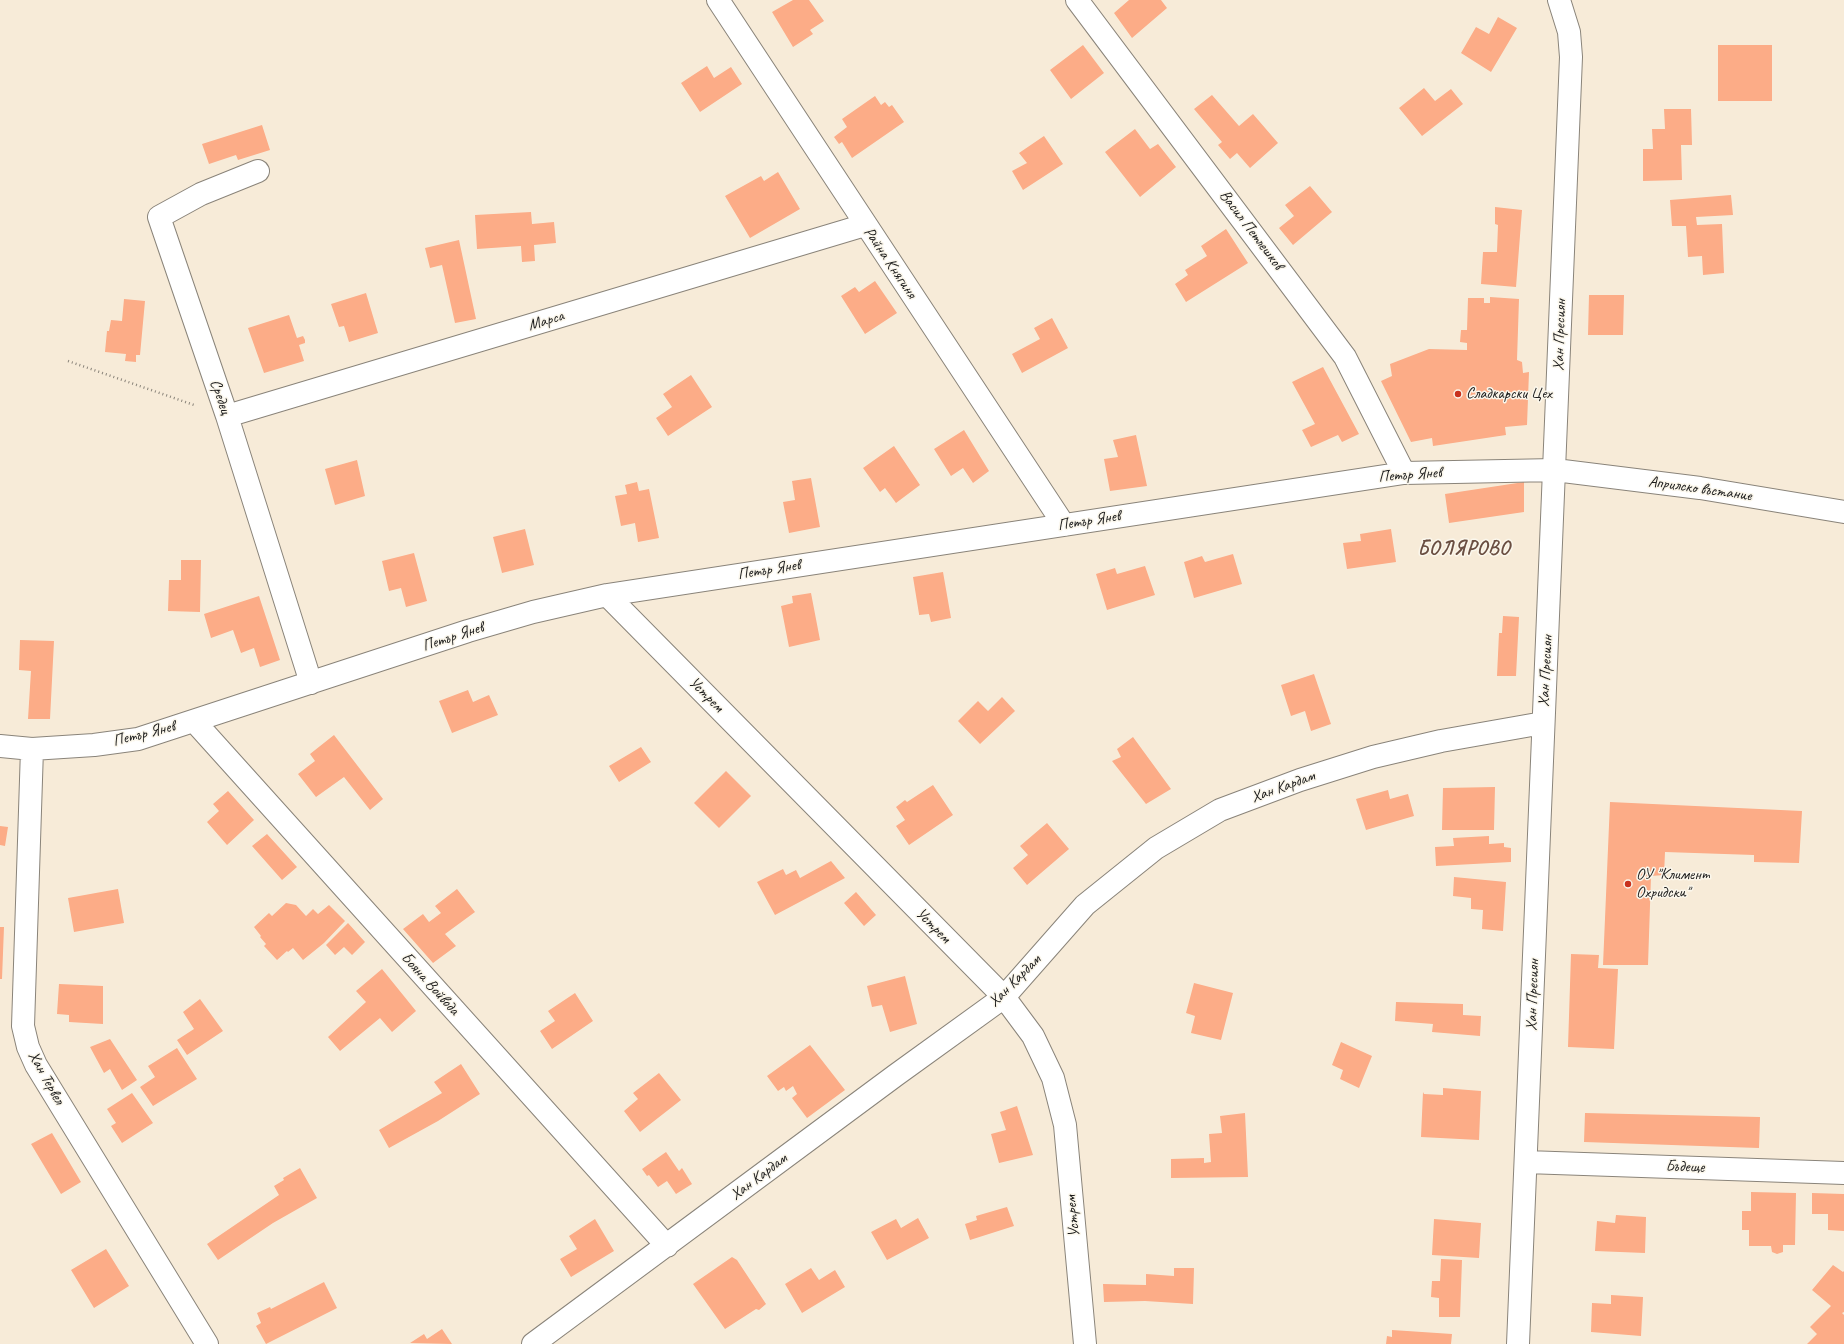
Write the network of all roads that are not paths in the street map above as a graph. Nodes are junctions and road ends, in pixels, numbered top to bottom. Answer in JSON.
{"nodes":[{"id":1,"x":718,"y":0,"type":"edge"},
{"id":2,"x":1077,"y":0,"type":"edge"},
{"id":3,"x":1558,"y":0,"type":"edge"},
{"id":4,"x":258,"y":171,"type":"dead end"},
{"id":5,"x":865,"y":225,"type":"junction"},
{"id":6,"x":227,"y":416,"type":"junction"},
{"id":7,"x":1555,"y":470,"type":"junction"},
{"id":8,"x":1404,"y":473,"type":"junction"},
{"id":9,"x":1844,"y":512,"type":"edge"},
{"id":10,"x":1064,"y":525,"type":"junction"},
{"id":11,"x":607,"y":595,"type":"junction"},
{"id":12,"x":311,"y":683,"type":"junction"},
{"id":13,"x":194,"y":721,"type":"junction"},
{"id":14,"x":1543,"y":723,"type":"junction"},
{"id":15,"x":0,"y":746,"type":"edge"},
{"id":16,"x":32,"y":749,"type":"junction"},
{"id":17,"x":1004,"y":997,"type":"junction"},
{"id":18,"x":1526,"y":1162,"type":"junction"},
{"id":19,"x":1844,"y":1173,"type":"edge"},
{"id":20,"x":667,"y":1246,"type":"junction"},
{"id":21,"x":207,"y":1344,"type":"edge"},
{"id":22,"x":533,"y":1344,"type":"edge"},
{"id":23,"x":1085,"y":1344,"type":"edge"},
{"id":24,"x":1518,"y":1344,"type":"edge"}],
"edges":[{"from":1,"to":5,"type":"street","name":"Райна Княгиня"},
{"from":2,"to":8,"type":"street","name":"Васил Петлешков"},
{"from":3,"to":7,"type":"street","name":"Хан Пресиян"},
{"from":4,"to":6,"type":"street","name":"Средец"},
{"from":5,"to":6,"type":"street","name":"Марса"},
{"from":5,"to":10,"type":"street","name":"Райна Княгиня"},
{"from":6,"to":12,"type":"street","name":"Средец"},
{"from":7,"to":8,"type":"street","name":"Петър Янев"},
{"from":7,"to":9,"type":"street","name":"Априлско въстание"},
{"from":7,"to":14,"type":"street","name":"Хан Пресиян"},
{"from":8,"to":10,"type":"street","name":"Петър Янев"},
{"from":10,"to":11,"type":"street","name":"Петър Янев"},
{"from":11,"to":12,"type":"street","name":"Петър Янев"},
{"from":11,"to":17,"type":"street","name":"Устрем"},
{"from":12,"to":13,"type":"street","name":"Петър Янев"},
{"from":13,"to":16,"type":"street","name":"Петър Янев"},
{"from":13,"to":20,"type":"street","name":"Бояна Войвода"},
{"from":14,"to":17,"type":"street","name":"Хан Кардам"},
{"from":14,"to":18,"type":"street","name":"Хан Пресиян"},
{"from":15,"to":16,"type":"street","name":"Петър Янев"},
{"from":16,"to":21,"type":"street","name":"Хан Тервел"},
{"from":17,"to":20,"type":"street","name":"Хан Кардам"},
{"from":17,"to":23,"type":"street","name":"Устрем"},
{"from":18,"to":19,"type":"street","name":"Бъдеще"},
{"from":18,"to":24,"type":"street","name":"Хан Пресиян"},
{"from":20,"to":22,"type":"street","name":"Хан Кардам"}]}
